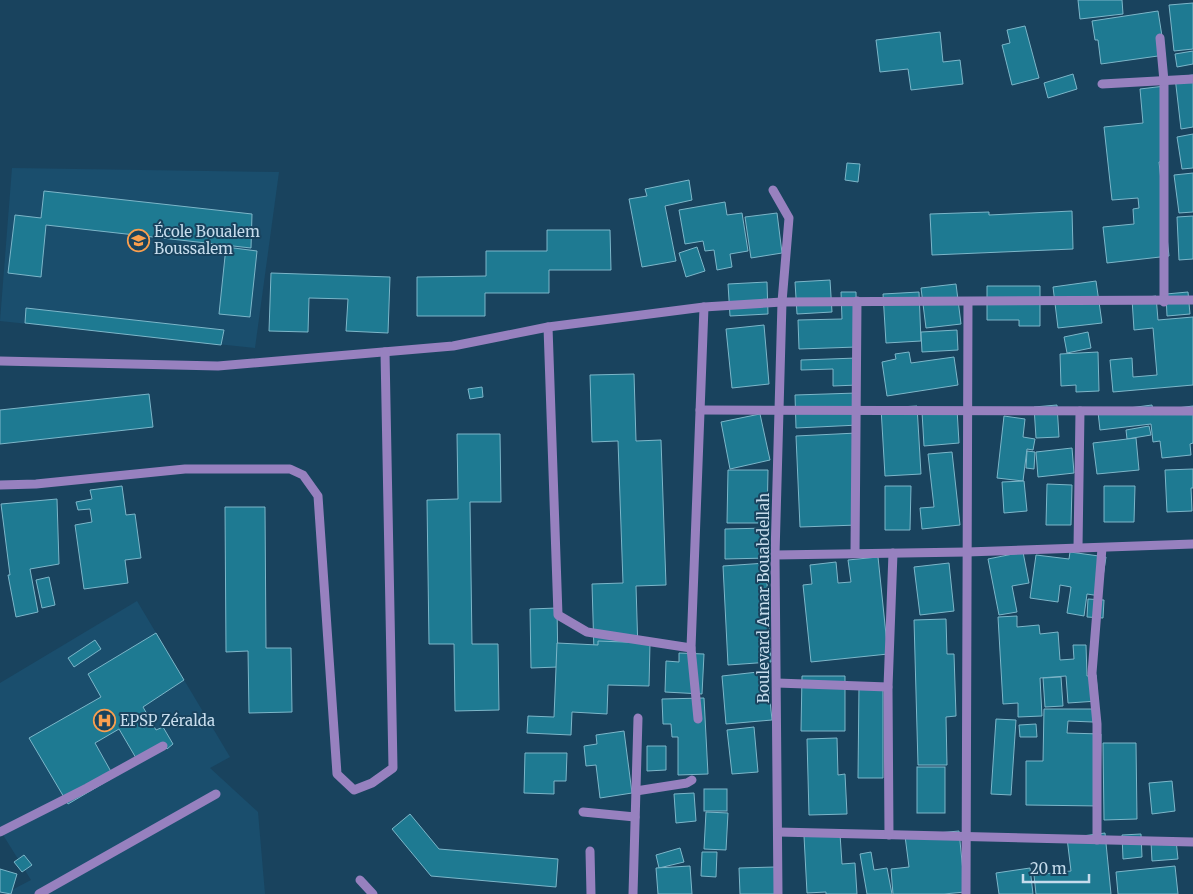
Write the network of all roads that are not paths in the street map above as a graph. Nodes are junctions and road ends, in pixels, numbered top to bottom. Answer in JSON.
{"nodes":[{"id":1,"x":1160,"y":38,"type":"dead end"},
{"id":2,"x":1193,"y":79,"type":"edge"},
{"id":3,"x":1164,"y":81,"type":"junction"},
{"id":4,"x":1102,"y":84,"type":"dead end"},
{"id":5,"x":772,"y":190,"type":"dead end"},
{"id":6,"x":1193,"y":300,"type":"edge"},
{"id":7,"x":857,"y":301,"type":"junction"},
{"id":8,"x":782,"y":302,"type":"junction"},
{"id":9,"x":968,"y":302,"type":"junction"},
{"id":10,"x":1164,"y":302,"type":"junction"},
{"id":11,"x":704,"y":307,"type":"junction"},
{"id":12,"x":548,"y":326,"type":"junction"},
{"id":13,"x":385,"y":352,"type":"junction"},
{"id":14,"x":0,"y":361,"type":"edge"},
{"id":15,"x":856,"y":409,"type":"junction"},
{"id":16,"x":700,"y":410,"type":"junction"},
{"id":17,"x":779,"y":410,"type":"junction"},
{"id":18,"x":1193,"y":410,"type":"edge"},
{"id":19,"x":967,"y":411,"type":"junction"},
{"id":20,"x":1080,"y":411,"type":"junction"},
{"id":21,"x":0,"y":485,"type":"edge"},
{"id":22,"x":1193,"y":544,"type":"edge"},
{"id":23,"x":1078,"y":548,"type":"junction"},
{"id":24,"x":1102,"y":548,"type":"junction"},
{"id":25,"x":968,"y":552,"type":"junction"},
{"id":26,"x":893,"y":553,"type":"junction"},
{"id":27,"x":855,"y":554,"type":"junction"},
{"id":28,"x":775,"y":555,"type":"junction"},
{"id":29,"x":691,"y":648,"type":"junction"},
{"id":30,"x":777,"y":683,"type":"junction"},
{"id":31,"x":888,"y":687,"type":"junction"},
{"id":32,"x":638,"y":718,"type":"dead end"},
{"id":33,"x":698,"y":719,"type":"dead end"},
{"id":34,"x":163,"y":746,"type":"dead end"},
{"id":35,"x":692,"y":780,"type":"dead end"},
{"id":36,"x":636,"y":791,"type":"junction"},
{"id":37,"x":216,"y":794,"type":"dead end"},
{"id":38,"x":583,"y":812,"type":"dead end"},
{"id":39,"x":635,"y":818,"type":"junction"},
{"id":40,"x":0,"y":832,"type":"edge"},
{"id":41,"x":778,"y":832,"type":"junction"},
{"id":42,"x":889,"y":834,"type":"junction"},
{"id":43,"x":967,"y":837,"type":"junction"},
{"id":44,"x":1097,"y":840,"type":"junction"},
{"id":45,"x":1193,"y":842,"type":"edge"},
{"id":46,"x":590,"y":851,"type":"dead end"},
{"id":47,"x":360,"y":880,"type":"dead end"},
{"id":48,"x":39,"y":894,"type":"edge"},
{"id":49,"x":373,"y":894,"type":"edge"},
{"id":50,"x":591,"y":894,"type":"edge"},
{"id":51,"x":632,"y":894,"type":"edge"},
{"id":52,"x":778,"y":894,"type":"edge"},
{"id":53,"x":966,"y":894,"type":"edge"}],
"edges":[{"from":1,"to":3,"type":"street"},
{"from":2,"to":3,"type":"street"},
{"from":3,"to":4,"type":"street"},
{"from":3,"to":10,"type":"street"},
{"from":5,"to":8,"type":"street","name":"Boulevard Amar Bouabdellah"},
{"from":6,"to":10,"type":"street"},
{"from":7,"to":8,"type":"street"},
{"from":7,"to":9,"type":"street"},
{"from":7,"to":15,"type":"street"},
{"from":8,"to":11,"type":"street"},
{"from":8,"to":17,"type":"street","name":"Boulevard Amar Bouabdellah"},
{"from":9,"to":10,"type":"street"},
{"from":9,"to":19,"type":"street"},
{"from":11,"to":12,"type":"street"},
{"from":11,"to":16,"type":"street"},
{"from":12,"to":13,"type":"street"},
{"from":12,"to":29,"type":"street"},
{"from":13,"to":14,"type":"street"},
{"from":13,"to":21,"type":"street"},
{"from":15,"to":17,"type":"street"},
{"from":15,"to":19,"type":"street"},
{"from":15,"to":27,"type":"street"},
{"from":16,"to":17,"type":"street"},
{"from":16,"to":29,"type":"street"},
{"from":17,"to":28,"type":"street","name":"Boulevard Amar Bouabdellah"},
{"from":18,"to":20,"type":"street"},
{"from":19,"to":20,"type":"street"},
{"from":19,"to":25,"type":"street"},
{"from":20,"to":23,"type":"street"},
{"from":22,"to":24,"type":"street"},
{"from":23,"to":24,"type":"street"},
{"from":23,"to":25,"type":"street"},
{"from":24,"to":44,"type":"street"},
{"from":25,"to":26,"type":"street"},
{"from":25,"to":43,"type":"street"},
{"from":26,"to":27,"type":"street"},
{"from":26,"to":31,"type":"street"},
{"from":27,"to":28,"type":"street"},
{"from":28,"to":30,"type":"street","name":"Boulevard Amar Bouabdellah"},
{"from":29,"to":33,"type":"street"},
{"from":30,"to":31,"type":"street"},
{"from":30,"to":41,"type":"street","name":"Boulevard Amar Bouabdellah"},
{"from":31,"to":42,"type":"street"},
{"from":32,"to":36,"type":"street"},
{"from":34,"to":40,"type":"street"},
{"from":35,"to":36,"type":"street"},
{"from":36,"to":39,"type":"street"},
{"from":37,"to":48,"type":"street"},
{"from":38,"to":39,"type":"street"},
{"from":39,"to":51,"type":"street"},
{"from":41,"to":42,"type":"street"},
{"from":41,"to":52,"type":"street","name":"Boulevard Amar Bouabdellah"},
{"from":42,"to":43,"type":"street"},
{"from":43,"to":44,"type":"street"},
{"from":43,"to":53,"type":"street"},
{"from":44,"to":45,"type":"street"},
{"from":46,"to":50,"type":"street"},
{"from":47,"to":49,"type":"street"}]}
